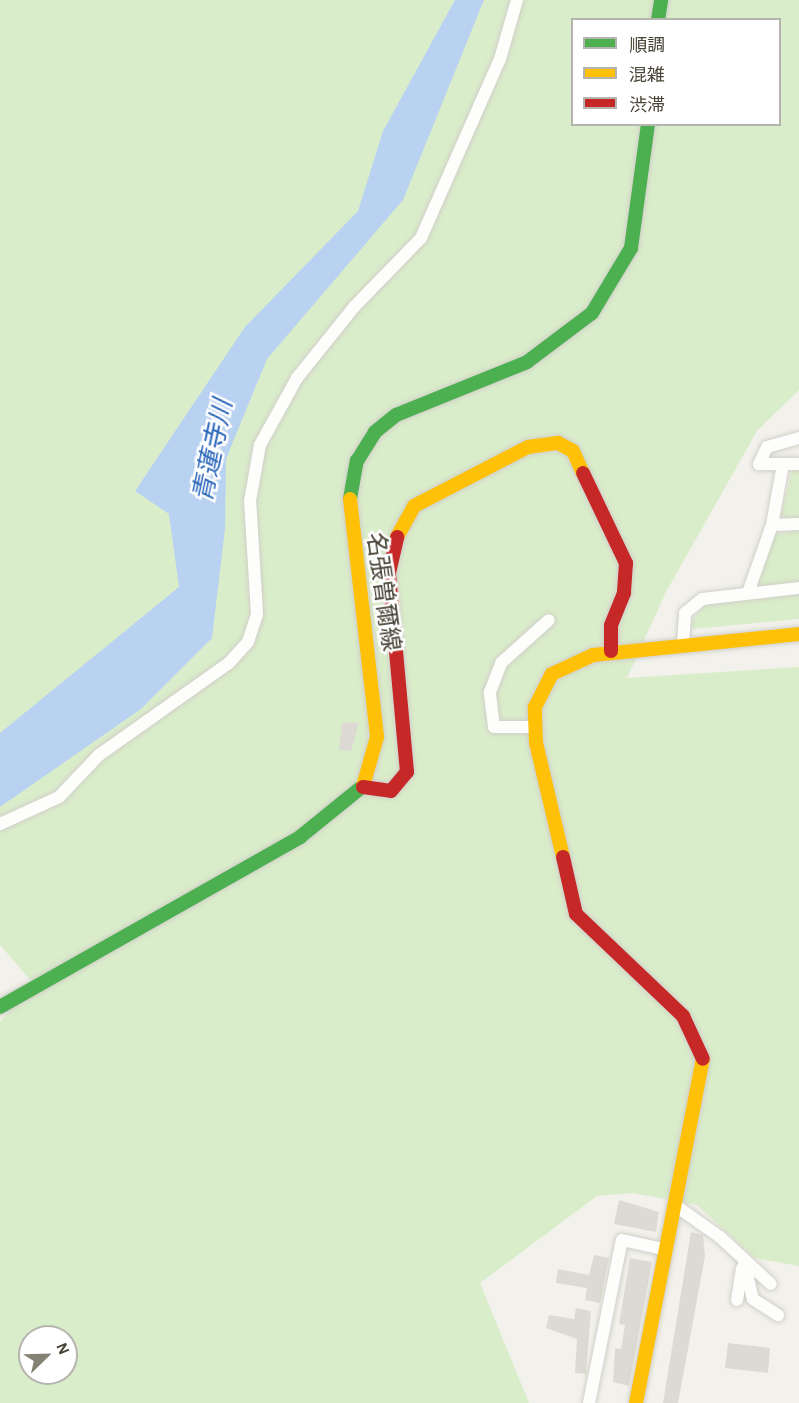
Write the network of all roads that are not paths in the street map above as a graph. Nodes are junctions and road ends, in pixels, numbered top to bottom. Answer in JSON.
{"nodes":[{"id":1,"x":517,"y":0,"type":"edge"},
{"id":2,"x":661,"y":0,"type":"edge"},
{"id":3,"x":658,"y":18,"type":"edge"},
{"id":4,"x":648,"y":126,"type":"edge"},
{"id":5,"x":799,"y":438,"type":"edge"},
{"id":6,"x":783,"y":464,"type":"junction"},
{"id":7,"x":799,"y":464,"type":"edge"},
{"id":8,"x":799,"y":524,"type":"edge"},
{"id":9,"x":772,"y":525,"type":"junction"},
{"id":10,"x":799,"y":588,"type":"edge"},
{"id":11,"x":748,"y":593,"type":"junction"},
{"id":12,"x":549,"y":620,"type":"dead end"},
{"id":13,"x":799,"y":634,"type":"edge"},
{"id":14,"x":683,"y":644,"type":"junction"},
{"id":15,"x":611,"y":651,"type":"junction"},
{"id":16,"x":533,"y":727,"type":"junction"},
{"id":17,"x":363,"y":787,"type":"junction"},
{"id":18,"x":0,"y":824,"type":"edge"},
{"id":19,"x":0,"y":1007,"type":"edge"},
{"id":20,"x":676,"y":1206,"type":"junction"},
{"id":21,"x":667,"y":1250,"type":"junction"},
{"id":22,"x":744,"y":1261,"type":"junction"},
{"id":23,"x":771,"y":1284,"type":"dead end"},
{"id":24,"x":737,"y":1300,"type":"dead end"},
{"id":25,"x":778,"y":1315,"type":"dead end"},
{"id":26,"x":590,"y":1403,"type":"edge"},
{"id":27,"x":636,"y":1403,"type":"edge"}],
"edges":[{"from":1,"to":18,"type":"street"},
{"from":2,"to":3,"type":"street"},
{"from":4,"to":17,"type":"street","name":"名張曽爾線"},
{"from":5,"to":6,"type":"street"},
{"from":6,"to":7,"type":"street"},
{"from":6,"to":9,"type":"street"},
{"from":8,"to":9,"type":"street"},
{"from":9,"to":11,"type":"street"},
{"from":10,"to":11,"type":"street"},
{"from":11,"to":14,"type":"street"},
{"from":12,"to":16,"type":"street"},
{"from":13,"to":14,"type":"street"},
{"from":14,"to":15,"type":"street"},
{"from":15,"to":16,"type":"street"},
{"from":15,"to":17,"type":"street"},
{"from":16,"to":20,"type":"street"},
{"from":17,"to":19,"type":"street"},
{"from":20,"to":21,"type":"street"},
{"from":20,"to":22,"type":"street"},
{"from":21,"to":26,"type":"street"},
{"from":21,"to":27,"type":"street"},
{"from":22,"to":23,"type":"street"},
{"from":22,"to":24,"type":"street"},
{"from":22,"to":25,"type":"street"}]}
